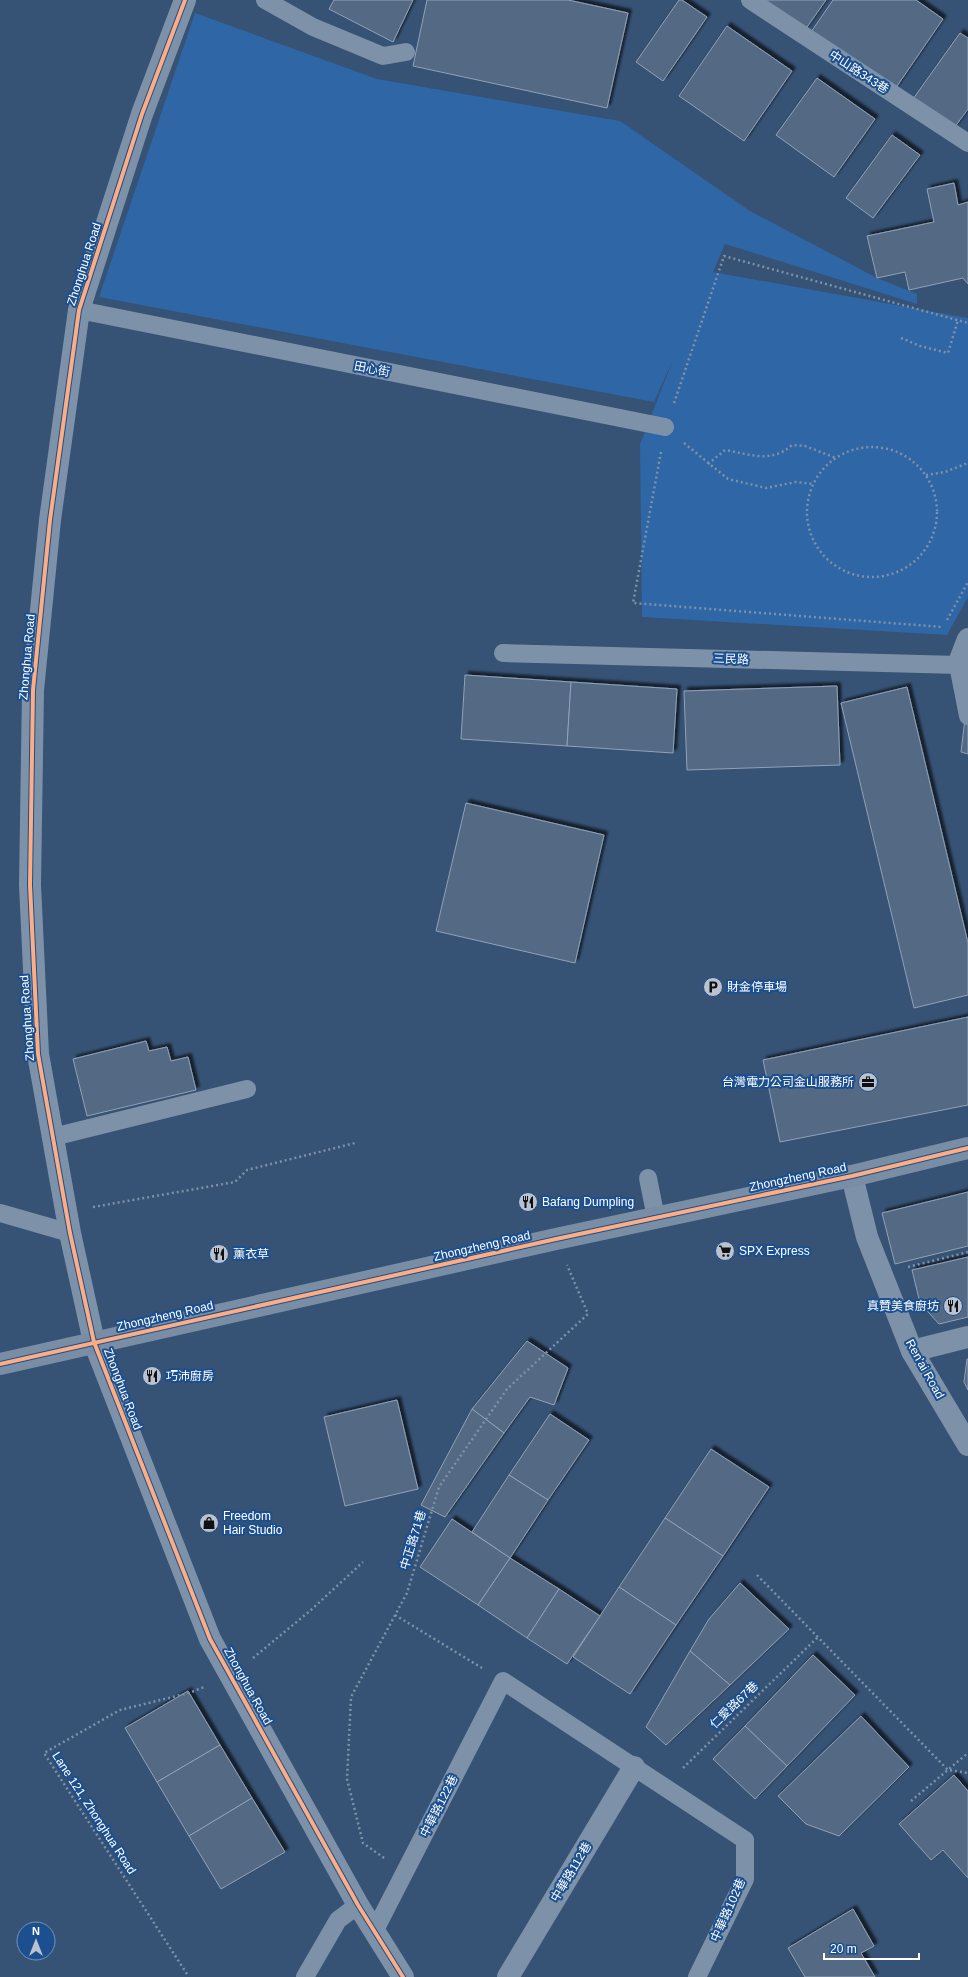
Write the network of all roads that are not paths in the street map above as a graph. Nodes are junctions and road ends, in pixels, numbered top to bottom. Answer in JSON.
{"nodes":[{"id":1,"x":185,"y":0,"type":"edge"},
{"id":2,"x":265,"y":0,"type":"edge"},
{"id":3,"x":750,"y":0,"type":"edge"},
{"id":4,"x":406,"y":52,"type":"dead end"},
{"id":5,"x":968,"y":143,"type":"edge"},
{"id":6,"x":79,"y":310,"type":"junction"},
{"id":7,"x":665,"y":427,"type":"road end"},
{"id":8,"x":968,"y":639,"type":"edge"},
{"id":9,"x":503,"y":653,"type":"dead end"},
{"id":10,"x":963,"y":666,"type":"edge"},
{"id":11,"x":968,"y":716,"type":"edge"},
{"id":12,"x":248,"y":1089,"type":"dead end"},
{"id":13,"x":53,"y":1137,"type":"junction"},
{"id":14,"x":968,"y":1148,"type":"edge"},
{"id":15,"x":852,"y":1176,"type":"junction"},
{"id":16,"x":648,"y":1178,"type":"dead end"},
{"id":17,"x":0,"y":1212,"type":"edge"},
{"id":18,"x":656,"y":1218,"type":"junction"},
{"id":19,"x":70,"y":1233,"type":"junction"},
{"id":20,"x":968,"y":1337,"type":"edge"},
{"id":21,"x":94,"y":1342,"type":"junction"},
{"id":22,"x":912,"y":1351,"type":"junction"},
{"id":23,"x":0,"y":1364,"type":"edge"},
{"id":24,"x":968,"y":1445,"type":"edge"},
{"id":25,"x":634,"y":1767,"type":"junction"},
{"id":26,"x":358,"y":1905,"type":"junction"},
{"id":27,"x":374,"y":1932,"type":"junction"},
{"id":28,"x":305,"y":1977,"type":"edge"},
{"id":29,"x":403,"y":1977,"type":"edge"},
{"id":30,"x":508,"y":1977,"type":"edge"},
{"id":31,"x":697,"y":1977,"type":"edge"}],
"edges":[{"from":1,"to":6,"type":"street","name":"Zhonghua Road"},
{"from":2,"to":4,"type":"lane"},
{"from":3,"to":5,"type":"lane","name":"中山路343巷"},
{"from":6,"to":7,"type":"lane","name":"田心街"},
{"from":6,"to":13,"type":"street","name":"Zhonghua Road"},
{"from":8,"to":10,"type":"street"},
{"from":9,"to":10,"type":"lane","name":"三民路"},
{"from":10,"to":11,"type":"lane"},
{"from":12,"to":13,"type":"lane"},
{"from":13,"to":19,"type":"street","name":"Zhonghua Road"},
{"from":14,"to":15,"type":"street","name":"Zhongzheng Road"},
{"from":15,"to":18,"type":"street","name":"Zhongzheng Road"},
{"from":15,"to":22,"type":"street","name":"Ren'ai Road"},
{"from":16,"to":18,"type":"lane"},
{"from":17,"to":19,"type":"lane"},
{"from":18,"to":21,"type":"street","name":"Zhongzheng Road"},
{"from":19,"to":21,"type":"street","name":"Zhonghua Road"},
{"from":20,"to":22,"type":"street"},
{"from":21,"to":23,"type":"street","name":"Zhongzheng Road"},
{"from":21,"to":26,"type":"street","name":"Zhonghua Road"},
{"from":22,"to":24,"type":"street","name":"Ren'ai Road"},
{"from":25,"to":27,"type":"lane","name":"中華路122巷"},
{"from":25,"to":30,"type":"street","name":"中華路112巷"},
{"from":25,"to":31,"type":"lane","name":"中華路102巷"},
{"from":26,"to":27,"type":"street","name":"Zhonghua Road"},
{"from":26,"to":28,"type":"lane"},
{"from":27,"to":29,"type":"street","name":"Zhonghua Road"}]}
